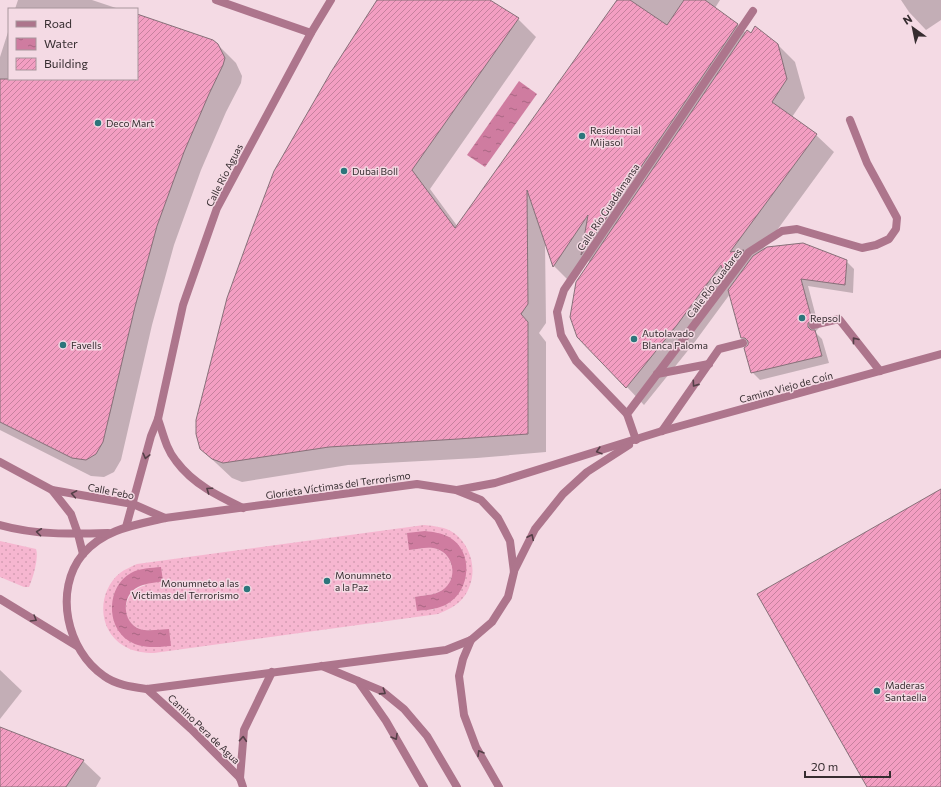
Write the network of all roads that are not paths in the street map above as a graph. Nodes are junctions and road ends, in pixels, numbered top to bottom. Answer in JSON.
{"nodes":[{"id":1,"x":216,"y":0,"type":"edge"},
{"id":2,"x":331,"y":0,"type":"edge"},
{"id":3,"x":753,"y":12,"type":"dead end"},
{"id":4,"x":311,"y":33,"type":"junction"},
{"id":5,"x":850,"y":120,"type":"dead end"},
{"id":6,"x":813,"y":324,"type":"dead end"},
{"id":7,"x":743,"y":343,"type":"dead end"},
{"id":8,"x":941,"y":354,"type":"edge"},
{"id":9,"x":708,"y":364,"type":"junction"},
{"id":10,"x":880,"y":371,"type":"junction"},
{"id":11,"x":657,"y":374,"type":"junction"},
{"id":12,"x":627,"y":414,"type":"junction"},
{"id":13,"x":158,"y":419,"type":"junction"},
{"id":14,"x":662,"y":431,"type":"junction"},
{"id":15,"x":636,"y":440,"type":"junction"},
{"id":16,"x":0,"y":462,"type":"edge"},
{"id":17,"x":52,"y":490,"type":"junction"},
{"id":18,"x":456,"y":490,"type":"junction"},
{"id":19,"x":133,"y":504,"type":"junction"},
{"id":20,"x":243,"y":508,"type":"junction"},
{"id":21,"x":165,"y":518,"type":"junction"},
{"id":22,"x":0,"y":525,"type":"edge"},
{"id":23,"x":126,"y":527,"type":"junction"},
{"id":24,"x":108,"y":533,"type":"junction"},
{"id":25,"x":78,"y":534,"type":"junction"},
{"id":26,"x":83,"y":554,"type":"junction"},
{"id":27,"x":514,"y":572,"type":"junction"},
{"id":28,"x":0,"y":599,"type":"edge"},
{"id":29,"x":471,"y":640,"type":"junction"},
{"id":30,"x":77,"y":646,"type":"junction"},
{"id":31,"x":322,"y":666,"type":"junction"},
{"id":32,"x":272,"y":672,"type":"junction"},
{"id":33,"x":358,"y":681,"type":"junction"},
{"id":34,"x":147,"y":689,"type":"junction"},
{"id":35,"x":240,"y":778,"type":"junction"},
{"id":36,"x":243,"y":787,"type":"edge"},
{"id":37,"x":424,"y":787,"type":"edge"},
{"id":38,"x":457,"y":787,"type":"edge"},
{"id":39,"x":499,"y":787,"type":"edge"}],
"edges":[{"from":1,"to":4,"type":"street"},
{"from":2,"to":4,"type":"street","name":"Calle Río Aguas"},
{"from":3,"to":12,"type":"street","name":"Calle Río Guadalmansa"},
{"from":4,"to":13,"type":"street","name":"Calle Río Aguas"},
{"from":5,"to":11,"type":"street","name":"Calle Río Guadares"},
{"from":10,"to":6,"type":"street","one_way":true},
{"from":7,"to":9,"type":"street"},
{"from":8,"to":10,"type":"street","name":"Camino Viejo de Coín"},
{"from":9,"to":11,"type":"street"},
{"from":9,"to":14,"type":"street","one_way":true},
{"from":10,"to":14,"type":"street","name":"Camino Viejo de Coín"},
{"from":11,"to":12,"type":"street","name":"Calle Río Guadares"},
{"from":12,"to":15,"type":"street"},
{"from":13,"to":19,"type":"street","name":"Calle Río Aguas","one_way":true},
{"from":20,"to":13,"type":"street","one_way":true},
{"from":14,"to":15,"type":"street","name":"Camino Viejo de Coín"},
{"from":15,"to":18,"type":"street","name":"Camino Viejo de Coín","one_way":true},
{"from":27,"to":15,"type":"street","name":"Camino Viejo de Coín","one_way":true},
{"from":16,"to":17,"type":"street","name":"Calle Febo"},
{"from":19,"to":17,"type":"street","name":"Calle Febo","one_way":true},
{"from":17,"to":25,"type":"street","name":"Calle Febo"},
{"from":18,"to":20,"type":"street","name":"Glorieta Víctimas del Terrorismo"},
{"from":18,"to":27,"type":"street","name":"Glorieta Víctimas del Terrorismo"},
{"from":19,"to":21,"type":"street","name":"Calle Febo"},
{"from":19,"to":23,"type":"street","name":"Calle Río Aguas"},
{"from":20,"to":21,"type":"street","name":"Glorieta Víctimas del Terrorismo"},
{"from":21,"to":23,"type":"street","name":"Glorieta Víctimas del Terrorismo"},
{"from":25,"to":22,"type":"street","one_way":true},
{"from":23,"to":24,"type":"street","name":"Glorieta Víctimas del Terrorismo"},
{"from":24,"to":25,"type":"street"},
{"from":24,"to":26,"type":"street","name":"Glorieta Víctimas del Terrorismo"},
{"from":25,"to":26,"type":"street","name":"Calle Febo"},
{"from":26,"to":30,"type":"street","name":"Glorieta Víctimas del Terrorismo"},
{"from":27,"to":29,"type":"street","name":"Glorieta Víctimas del Terrorismo"},
{"from":28,"to":30,"type":"street","one_way":true},
{"from":29,"to":31,"type":"street","name":"Glorieta Víctimas del Terrorismo"},
{"from":39,"to":29,"type":"street","one_way":true},
{"from":30,"to":34,"type":"street","name":"Glorieta Víctimas del Terrorismo"},
{"from":31,"to":32,"type":"street","name":"Glorieta Víctimas del Terrorismo"},
{"from":31,"to":33,"type":"street"},
{"from":32,"to":34,"type":"street","name":"Glorieta Víctimas del Terrorismo"},
{"from":35,"to":32,"type":"street","one_way":true},
{"from":33,"to":37,"type":"street","one_way":true},
{"from":33,"to":38,"type":"street","one_way":true},
{"from":34,"to":35,"type":"street","name":"Camino Pera de Agua"},
{"from":35,"to":36,"type":"street","name":"Camino Pera de Agua"}]}
